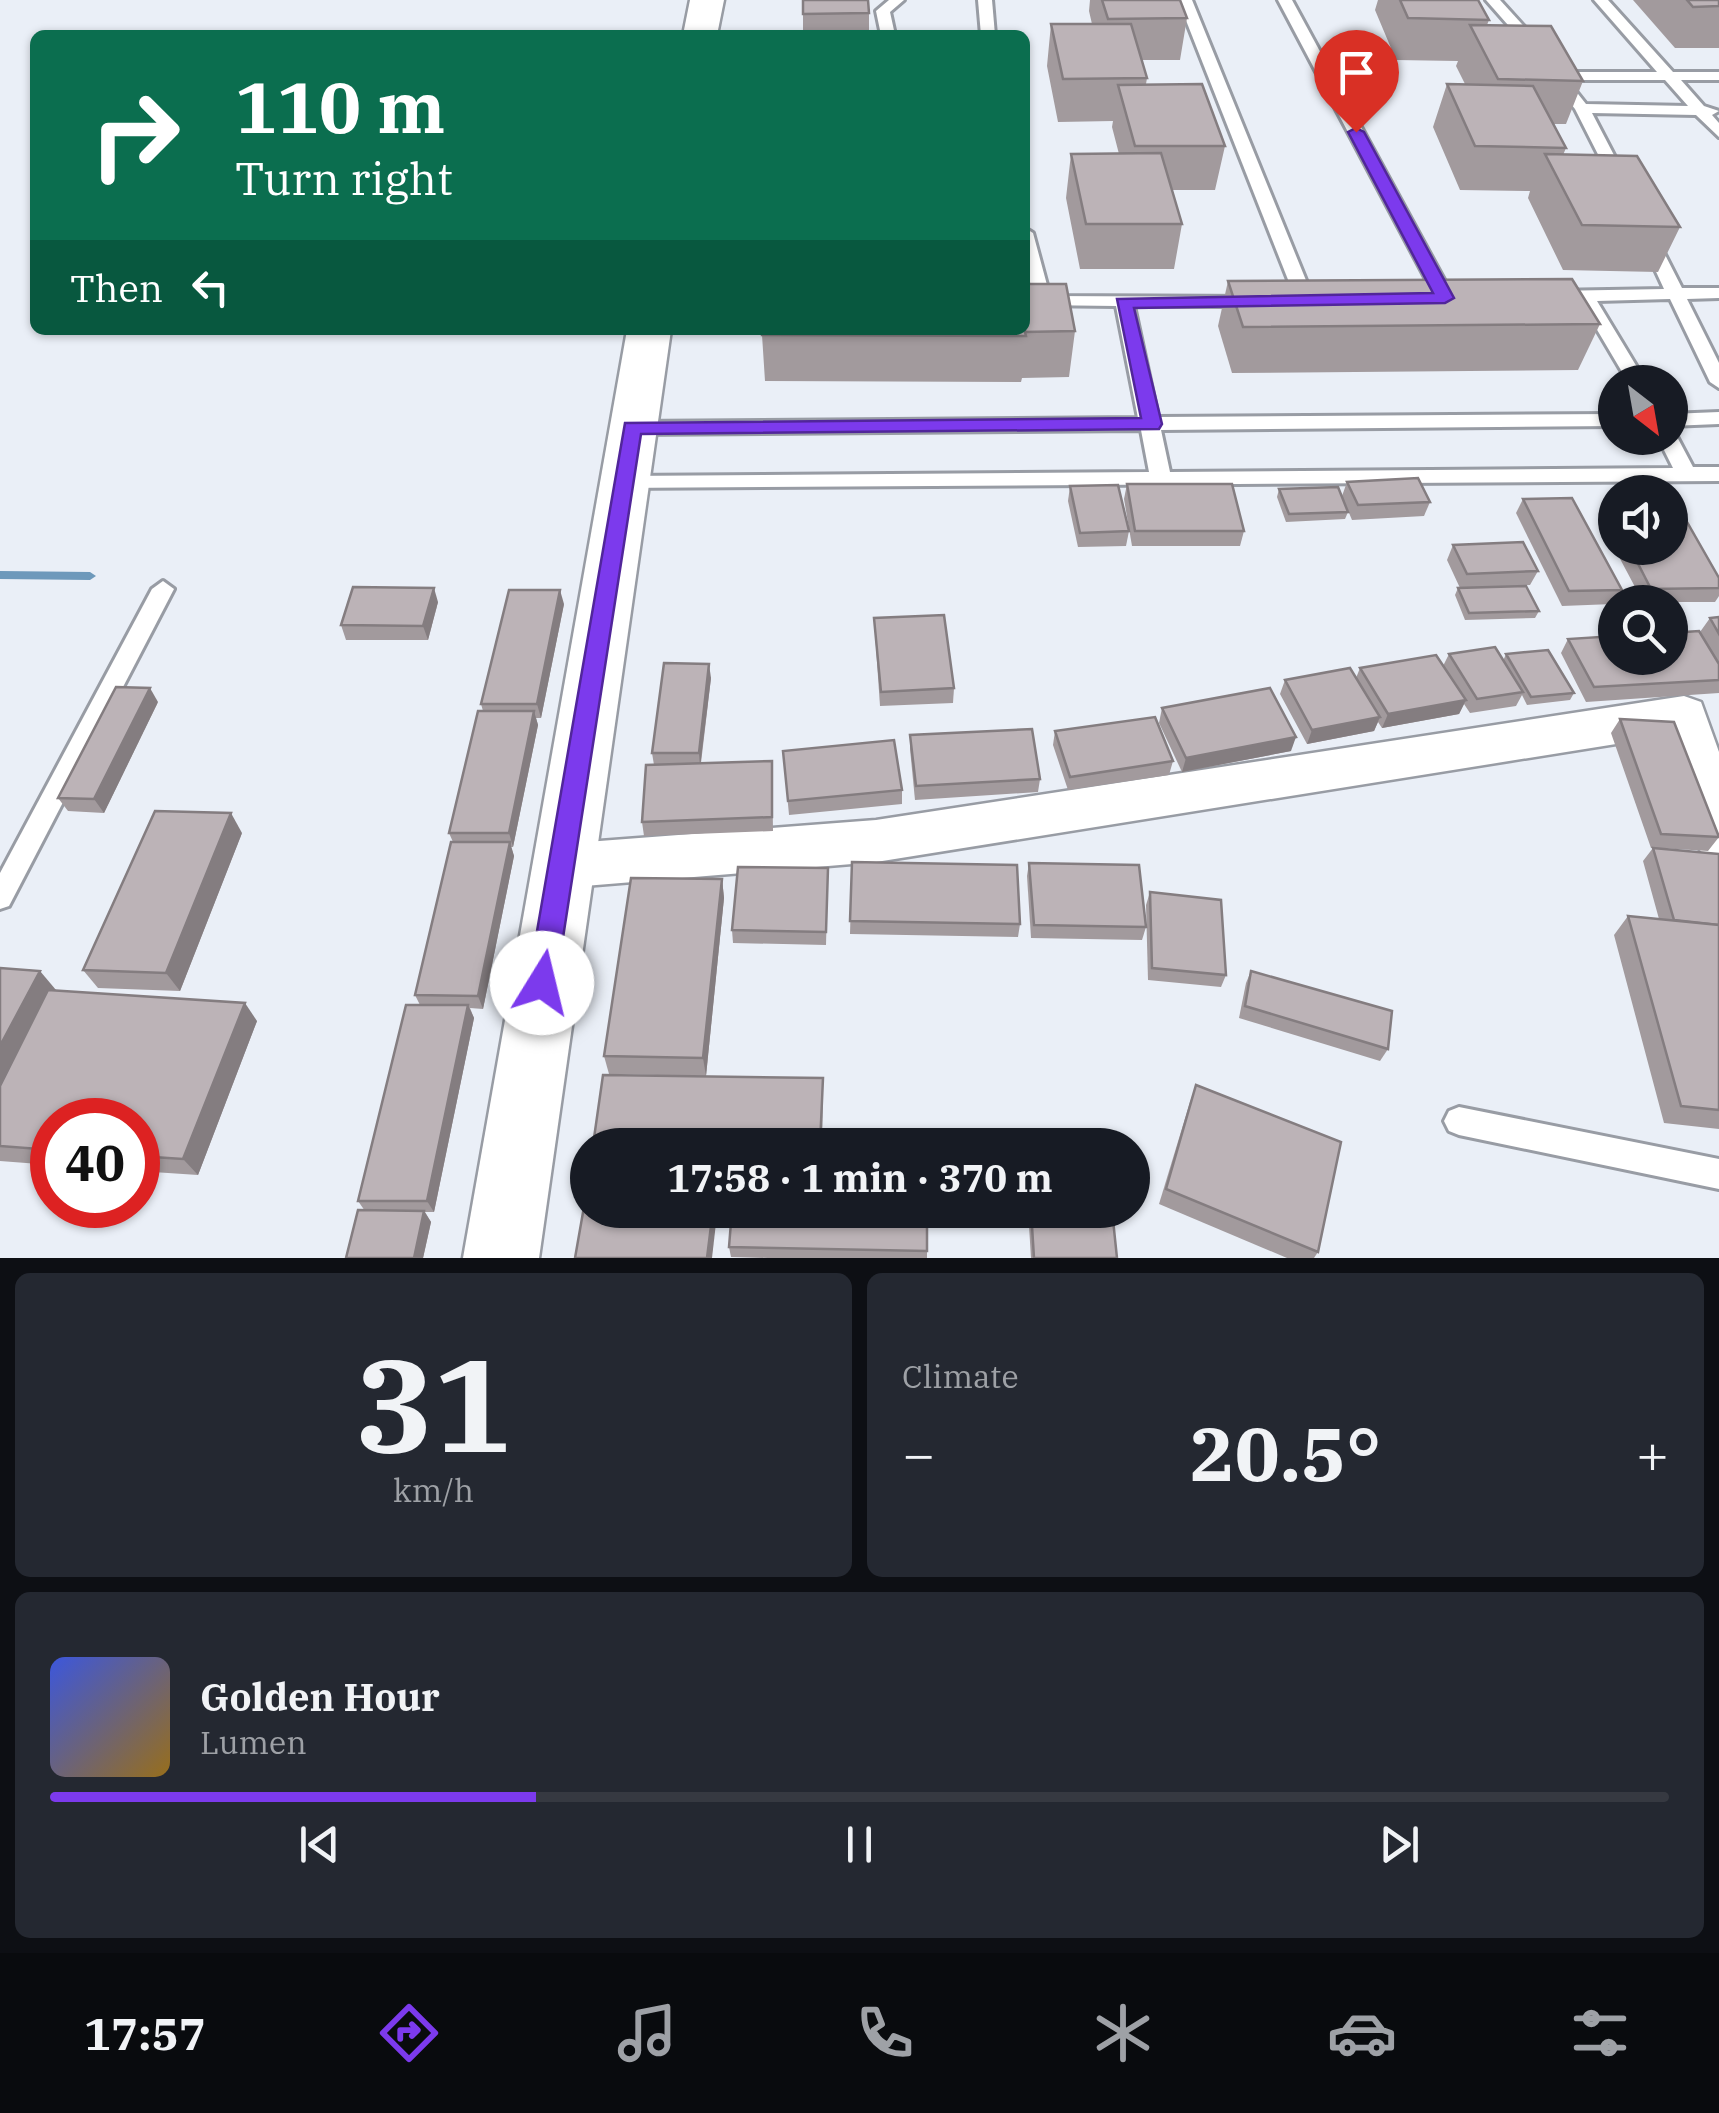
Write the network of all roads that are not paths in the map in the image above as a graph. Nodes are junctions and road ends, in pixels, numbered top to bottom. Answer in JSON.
{"nodes":[{"id":1,"x":708,"y":0,"type":"edge"},
{"id":2,"x":898,"y":0,"type":"edge"},
{"id":3,"x":985,"y":0,"type":"edge"},
{"id":4,"x":1185,"y":0,"type":"edge"},
{"id":5,"x":1285,"y":0,"type":"edge"},
{"id":6,"x":1493,"y":0,"type":"edge"},
{"id":7,"x":1600,"y":0,"type":"edge"},
{"id":8,"x":701,"y":30,"type":"edge"},
{"id":9,"x":887,"y":30,"type":"edge"},
{"id":10,"x":988,"y":30,"type":"edge"},
{"id":11,"x":1556,"y":76,"type":"junction"},
{"id":12,"x":1719,"y":76,"type":"edge"},
{"id":13,"x":1673,"y":77,"type":"junction"},
{"id":14,"x":1582,"y":108,"type":"junction"},
{"id":15,"x":1719,"y":110,"type":"edge"},
{"id":16,"x":1700,"y":111,"type":"junction"},
{"id":17,"x":1719,"y":132,"type":"edge"},
{"id":18,"x":1628,"y":197,"type":"edge"},
{"id":19,"x":1637,"y":215,"type":"edge"},
{"id":20,"x":1030,"y":271,"type":"edge"},
{"id":21,"x":1675,"y":293,"type":"junction"},
{"id":22,"x":1719,"y":293,"type":"edge"},
{"id":23,"x":1585,"y":295,"type":"junction"},
{"id":24,"x":1525,"y":296,"type":"edge"},
{"id":25,"x":1465,"y":298,"type":"edge"},
{"id":26,"x":1034,"y":301,"type":"edge"},
{"id":27,"x":1124,"y":303,"type":"junction"},
{"id":28,"x":647,"y":335,"type":"edge"},
{"id":29,"x":1627,"y":365,"type":"edge"},
{"id":30,"x":1719,"y":382,"type":"edge"},
{"id":31,"x":1719,"y":418,"type":"edge"},
{"id":32,"x":1688,"y":419,"type":"edge"},
{"id":33,"x":1598,"y":420,"type":"edge"},
{"id":34,"x":1152,"y":424,"type":"junction"},
{"id":35,"x":1676,"y":455,"type":"edge"},
{"id":36,"x":628,"y":456,"type":"junction"},
{"id":37,"x":1686,"y":474,"type":"junction"},
{"id":38,"x":1719,"y":474,"type":"edge"},
{"id":39,"x":1161,"y":478,"type":"junction"},
{"id":40,"x":163,"y":589,"type":"dead end"},
{"id":41,"x":1708,"y":757,"type":"edge"},
{"id":42,"x":1719,"y":836,"type":"edge"},
{"id":43,"x":560,"y":866,"type":"junction"},
{"id":44,"x":0,"y":898,"type":"edge"},
{"id":45,"x":1459,"y":1121,"type":"dead end"},
{"id":46,"x":1719,"y":1174,"type":"edge"},
{"id":47,"x":500,"y":1258,"type":"edge"}],
"edges":[{"from":1,"to":8,"type":"street"},
{"from":2,"to":9,"type":"lane"},
{"from":3,"to":10,"type":"lane"},
{"from":4,"to":27,"type":"lane"},
{"from":5,"to":25,"type":"lane"},
{"from":6,"to":11,"type":"lane"},
{"from":7,"to":13,"type":"lane"},
{"from":11,"to":13,"type":"lane"},
{"from":11,"to":14,"type":"lane"},
{"from":12,"to":13,"type":"lane"},
{"from":13,"to":16,"type":"lane"},
{"from":14,"to":16,"type":"lane"},
{"from":14,"to":18,"type":"lane"},
{"from":15,"to":16,"type":"lane"},
{"from":16,"to":17,"type":"lane"},
{"from":19,"to":21,"type":"lane"},
{"from":20,"to":26,"type":"lane"},
{"from":21,"to":22,"type":"lane"},
{"from":21,"to":23,"type":"lane"},
{"from":21,"to":30,"type":"lane"},
{"from":23,"to":24,"type":"lane"},
{"from":23,"to":29,"type":"lane"},
{"from":26,"to":27,"type":"lane"},
{"from":27,"to":34,"type":"lane"},
{"from":28,"to":36,"type":"street"},
{"from":31,"to":32,"type":"lane"},
{"from":33,"to":34,"type":"lane"},
{"from":34,"to":36,"type":"lane"},
{"from":34,"to":39,"type":"lane"},
{"from":35,"to":37,"type":"lane"},
{"from":36,"to":39,"type":"lane"},
{"from":36,"to":43,"type":"street"},
{"from":37,"to":38,"type":"lane"},
{"from":37,"to":39,"type":"lane"},
{"from":40,"to":44,"type":"lane"},
{"from":41,"to":42,"type":"street"},
{"from":41,"to":43,"type":"street"},
{"from":43,"to":47,"type":"street"},
{"from":45,"to":46,"type":"lane"}]}
